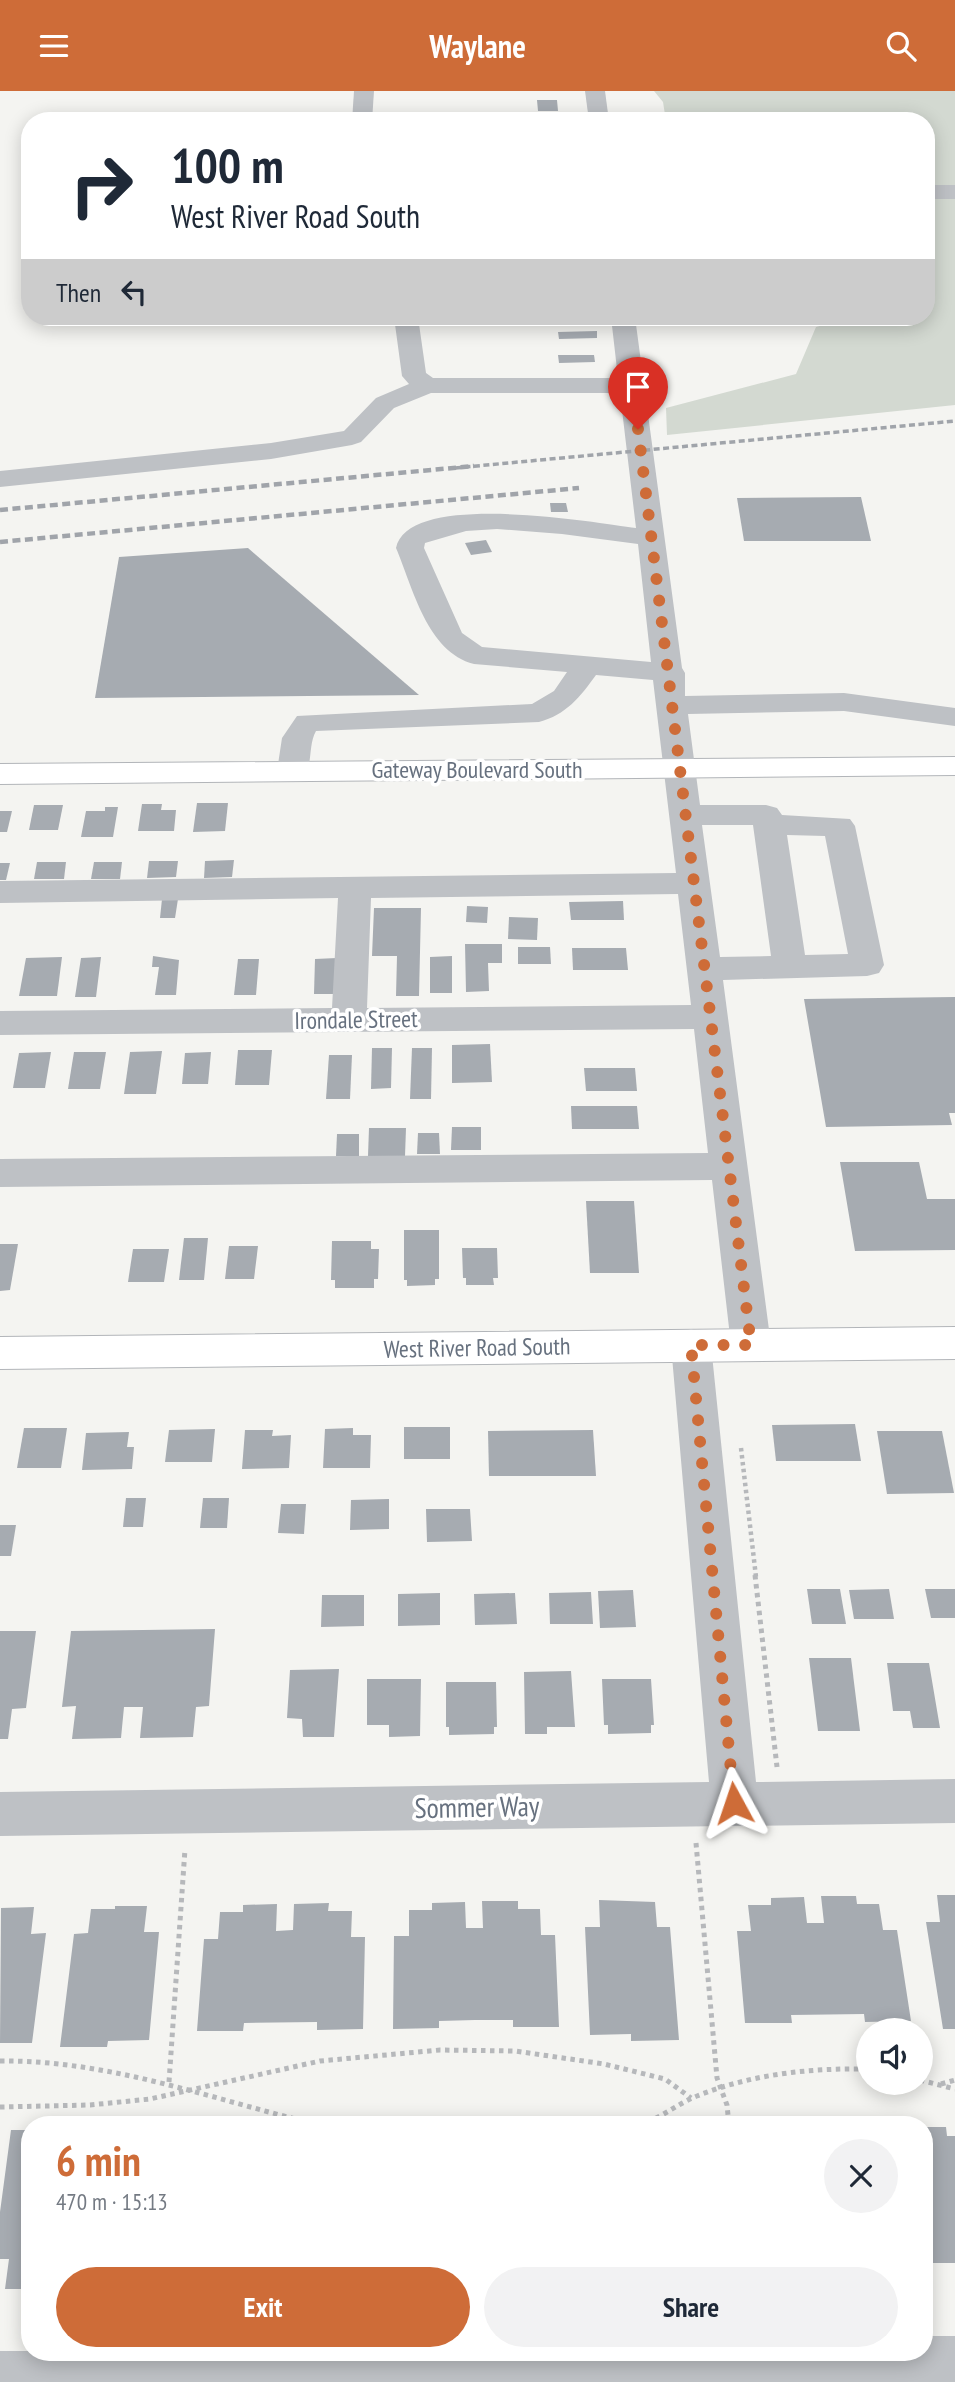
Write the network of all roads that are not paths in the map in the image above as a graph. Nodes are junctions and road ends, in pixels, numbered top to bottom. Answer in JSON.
{"nodes":[{"id":1,"x":364,"y":91,"type":"edge"},
{"id":2,"x":595,"y":91,"type":"edge"},
{"id":3,"x":363,"y":112,"type":"edge"},
{"id":4,"x":598,"y":112,"type":"edge"},
{"id":5,"x":935,"y":192,"type":"edge"},
{"id":6,"x":955,"y":192,"type":"edge"},
{"id":7,"x":407,"y":326,"type":"edge"},
{"id":8,"x":624,"y":326,"type":"edge"},
{"id":9,"x":427,"y":384,"type":"junction"},
{"id":10,"x":631,"y":386,"type":"junction"},
{"id":11,"x":0,"y":479,"type":"edge"},
{"id":12,"x":652,"y":538,"type":"junction"},
{"id":13,"x":587,"y":666,"type":"junction"},
{"id":14,"x":670,"y":673,"type":"junction"},
{"id":15,"x":673,"y":705,"type":"junction"},
{"id":16,"x":955,"y":717,"type":"edge"},
{"id":17,"x":955,"y":766,"type":"edge"},
{"id":18,"x":681,"y":768,"type":"junction"},
{"id":19,"x":293,"y":771,"type":"junction"},
{"id":20,"x":0,"y":774,"type":"edge"},
{"id":21,"x":687,"y":815,"type":"junction"},
{"id":22,"x":769,"y":825,"type":"junction"},
{"id":23,"x":695,"y":883,"type":"junction"},
{"id":24,"x":355,"y":888,"type":"junction"},
{"id":25,"x":0,"y":892,"type":"edge"},
{"id":26,"x":790,"y":967,"type":"junction"},
{"id":27,"x":706,"y":969,"type":"junction"},
{"id":28,"x":711,"y":1017,"type":"junction"},
{"id":29,"x":349,"y":1020,"type":"junction"},
{"id":30,"x":0,"y":1023,"type":"edge"},
{"id":31,"x":730,"y":1166,"type":"junction"},
{"id":32,"x":0,"y":1173,"type":"edge"},
{"id":33,"x":955,"y":1343,"type":"edge"},
{"id":34,"x":691,"y":1345,"type":"junction"},
{"id":35,"x":751,"y":1345,"type":"junction"},
{"id":36,"x":0,"y":1353,"type":"edge"},
{"id":37,"x":955,"y":1801,"type":"edge"},
{"id":38,"x":734,"y":1803,"type":"junction"},
{"id":39,"x":0,"y":1814,"type":"edge"},
{"id":40,"x":955,"y":2364,"type":"edge"},
{"id":41,"x":0,"y":2379,"type":"edge"}],
"edges":[{"from":1,"to":3,"type":"street"},
{"from":2,"to":4,"type":"street"},
{"from":5,"to":6,"type":"street"},
{"from":7,"to":9,"type":"street"},
{"from":8,"to":10,"type":"street"},
{"from":9,"to":10,"type":"street"},
{"from":9,"to":11,"type":"street"},
{"from":10,"to":12,"type":"street"},
{"from":12,"to":13,"type":"street"},
{"from":12,"to":14,"type":"street"},
{"from":13,"to":14,"type":"street"},
{"from":13,"to":19,"type":"street"},
{"from":14,"to":15,"type":"street"},
{"from":15,"to":16,"type":"street"},
{"from":15,"to":18,"type":"street"},
{"from":17,"to":18,"type":"main road","name":"Gateway Boulevard South"},
{"from":18,"to":19,"type":"main road","name":"Gateway Boulevard South"},
{"from":18,"to":21,"type":"street"},
{"from":19,"to":20,"type":"main road","name":"Gateway Boulevard South"},
{"from":21,"to":22,"type":"street"},
{"from":21,"to":23,"type":"street"},
{"from":22,"to":26,"type":"street"},
{"from":22,"to":26,"type":"street"},
{"from":23,"to":24,"type":"street"},
{"from":23,"to":27,"type":"street"},
{"from":24,"to":25,"type":"street"},
{"from":24,"to":29,"type":"street"},
{"from":26,"to":27,"type":"street"},
{"from":27,"to":28,"type":"street"},
{"from":28,"to":29,"type":"street","name":"Irondale Street"},
{"from":28,"to":31,"type":"street"},
{"from":29,"to":30,"type":"street","name":"Irondale Street"},
{"from":31,"to":32,"type":"street"},
{"from":31,"to":35,"type":"street"},
{"from":33,"to":35,"type":"main road","name":"West River Road South"},
{"from":34,"to":35,"type":"main road","name":"West River Road South"},
{"from":34,"to":36,"type":"main road","name":"West River Road South"},
{"from":34,"to":38,"type":"street"},
{"from":37,"to":38,"type":"street","name":"Sommer Way"},
{"from":38,"to":39,"type":"street","name":"Sommer Way"},
{"from":40,"to":41,"type":"street"}]}
